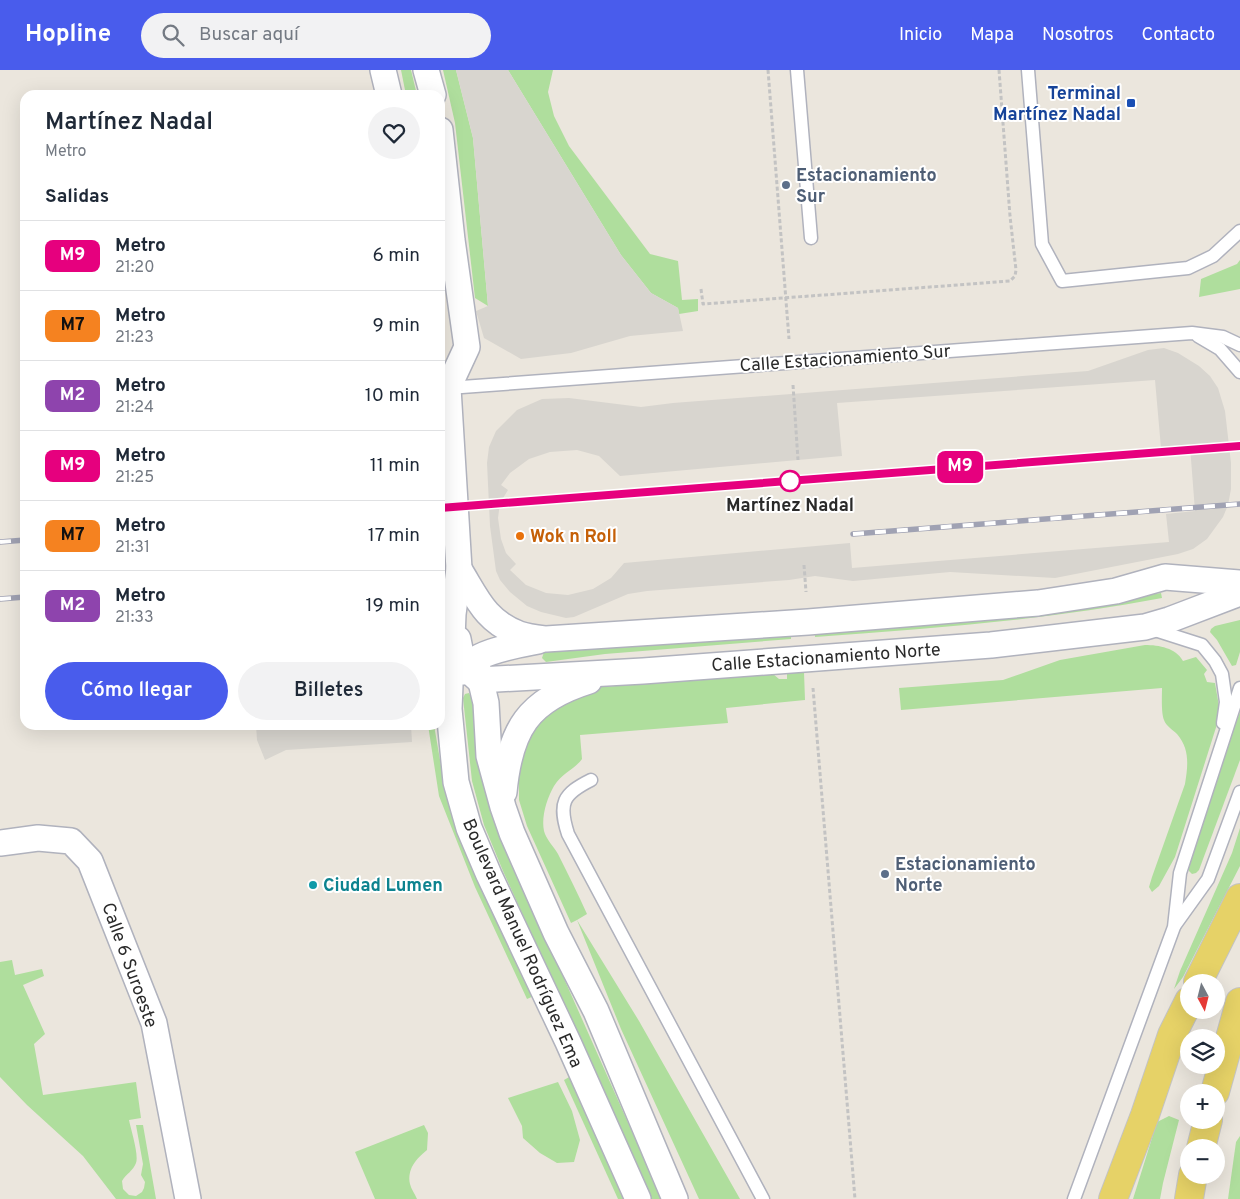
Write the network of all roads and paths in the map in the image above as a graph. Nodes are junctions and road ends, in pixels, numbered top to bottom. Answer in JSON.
{"nodes":[{"id":1,"x":383,"y":70,"type":"edge"},
{"id":2,"x":426,"y":70,"type":"edge"},
{"id":3,"x":768,"y":70,"type":"edge"},
{"id":4,"x":797,"y":70,"type":"edge"},
{"id":5,"x":999,"y":70,"type":"edge"},
{"id":6,"x":1028,"y":70,"type":"edge"},
{"id":7,"x":388,"y":90,"type":"edge"},
{"id":8,"x":431,"y":90,"type":"edge"},
{"id":9,"x":445,"y":176,"type":"edge"},
{"id":10,"x":1240,"y":231,"type":"edge"},
{"id":11,"x":811,"y":238,"type":"dead end"},
{"id":12,"x":702,"y":289,"type":"dead end"},
{"id":13,"x":786,"y":298,"type":"junction"},
{"id":14,"x":1192,"y":332,"type":"junction"},
{"id":15,"x":1240,"y":344,"type":"edge"},
{"id":16,"x":791,"y":362,"type":"junction"},
{"id":17,"x":1240,"y":372,"type":"edge"},
{"id":18,"x":445,"y":382,"type":"edge"},
{"id":19,"x":445,"y":384,"type":"edge"},
{"id":20,"x":445,"y":396,"type":"edge"},
{"id":21,"x":798,"y":460,"type":"dead end"},
{"id":22,"x":804,"y":565,"type":"dead end"},
{"id":23,"x":460,"y":569,"type":"junction"},
{"id":24,"x":1240,"y":584,"type":"edge"},
{"id":25,"x":1240,"y":593,"type":"edge"},
{"id":26,"x":454,"y":614,"type":"junction"},
{"id":27,"x":808,"y":622,"type":"junction"},
{"id":28,"x":1144,"y":627,"type":"junction"},
{"id":29,"x":546,"y":639,"type":"junction"},
{"id":30,"x":810,"y":659,"type":"junction"},
{"id":31,"x":473,"y":668,"type":"junction"},
{"id":32,"x":644,"y":671,"type":"junction"},
{"id":33,"x":1240,"y":688,"type":"edge"},
{"id":34,"x":450,"y":709,"type":"junction"},
{"id":35,"x":1219,"y":757,"type":"junction"},
{"id":36,"x":591,"y":780,"type":"dead end"},
{"id":37,"x":1240,"y":792,"type":"edge"},
{"id":38,"x":503,"y":807,"type":"junction"},
{"id":39,"x":0,"y":843,"type":"edge"},
{"id":40,"x":1240,"y":898,"type":"edge"},
{"id":41,"x":1174,"y":927,"type":"junction"},
{"id":42,"x":1202,"y":974,"type":"edge"},
{"id":43,"x":1240,"y":1002,"type":"edge"},
{"id":44,"x":1180,"y":1019,"type":"edge"},
{"id":45,"x":1217,"y":1084,"type":"edge"},
{"id":46,"x":1192,"y":1184,"type":"edge"},
{"id":47,"x":188,"y":1199,"type":"edge"},
{"id":48,"x":638,"y":1199,"type":"edge"},
{"id":49,"x":675,"y":1199,"type":"edge"},
{"id":50,"x":762,"y":1199,"type":"edge"},
{"id":51,"x":855,"y":1199,"type":"edge"},
{"id":52,"x":1074,"y":1199,"type":"edge"},
{"id":53,"x":1113,"y":1199,"type":"edge"},
{"id":54,"x":1189,"y":1199,"type":"edge"}],
"edges":[{"from":1,"to":7,"type":"street"},
{"from":2,"to":8,"type":"street"},
{"from":3,"to":13,"type":"path"},
{"from":4,"to":11,"type":"lane"},
{"from":5,"to":13,"type":"path"},
{"from":6,"to":10,"type":"lane"},
{"from":9,"to":18,"type":"street"},
{"from":12,"to":13,"type":"path"},
{"from":13,"to":16,"type":"path"},
{"from":14,"to":15,"type":"lane","name":"Calle Estacionamiento Sur"},
{"from":14,"to":16,"type":"lane","name":"Calle Estacionamiento Sur"},
{"from":14,"to":17,"type":"lane"},
{"from":16,"to":19,"type":"lane","name":"Calle Estacionamiento Sur"},
{"from":16,"to":21,"type":"path"},
{"from":20,"to":23,"type":"street","name":"Boulevard Manuel Rodríguez Ema"},
{"from":22,"to":27,"type":"path"},
{"from":23,"to":26,"type":"street","name":"Boulevard Manuel Rodríguez Ema"},
{"from":23,"to":29,"type":"street","name":"Calle Estacionamiento Norte"},
{"from":23,"to":31,"type":"street"},
{"from":24,"to":27,"type":"street","name":"Calle Estacionamiento Norte"},
{"from":25,"to":28,"type":"street","name":"Calle Estacionamiento Norte"},
{"from":26,"to":31,"type":"street"},
{"from":26,"to":34,"type":"street","name":"Boulevard Manuel Rodríguez Ema"},
{"from":27,"to":29,"type":"street","name":"Calle Estacionamiento Norte"},
{"from":28,"to":30,"type":"street","name":"Calle Estacionamiento Norte"},
{"from":28,"to":35,"type":"lane"},
{"from":29,"to":31,"type":"street"},
{"from":30,"to":32,"type":"street","name":"Calle Estacionamiento Norte"},
{"from":30,"to":51,"type":"path"},
{"from":31,"to":32,"type":"street","name":"Calle Estacionamiento Norte"},
{"from":31,"to":34,"type":"street"},
{"from":31,"to":38,"type":"street"},
{"from":32,"to":38,"type":"street"},
{"from":33,"to":35,"type":"lane"},
{"from":34,"to":48,"type":"street","name":"Boulevard Manuel Rodríguez Ema"},
{"from":35,"to":41,"type":"lane"},
{"from":36,"to":50,"type":"lane"},
{"from":37,"to":41,"type":"lane"},
{"from":38,"to":49,"type":"street"},
{"from":39,"to":47,"type":"street","name":"Calle 6 Suroeste"},
{"from":40,"to":42,"type":"main road"},
{"from":41,"to":52,"type":"lane"},
{"from":43,"to":45,"type":"main road"},
{"from":44,"to":53,"type":"main road"},
{"from":46,"to":54,"type":"main road"}]}
